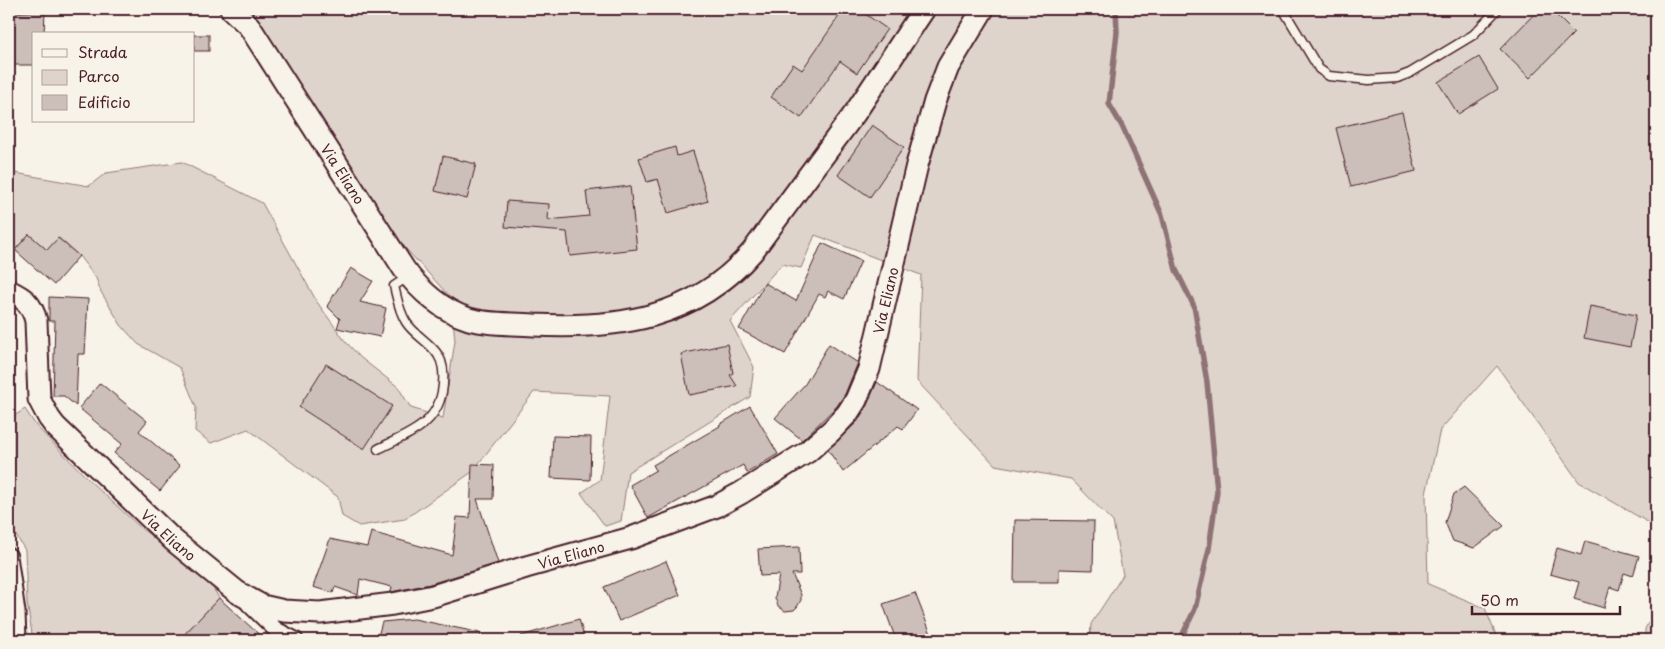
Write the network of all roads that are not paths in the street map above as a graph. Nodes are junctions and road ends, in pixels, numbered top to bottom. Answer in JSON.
{"nodes":[{"id":1,"x":231,"y":9,"type":"edge"},
{"id":2,"x":924,"y":9,"type":"edge"},
{"id":3,"x":983,"y":9,"type":"edge"},
{"id":4,"x":1282,"y":9,"type":"edge"},
{"id":5,"x":1498,"y":9,"type":"edge"},
{"id":6,"x":409,"y":276,"type":"junction"},
{"id":7,"x":9,"y":291,"type":"edge"},
{"id":8,"x":378,"y":449,"type":"dead end"},
{"id":9,"x":9,"y":556,"type":"edge"},
{"id":10,"x":237,"y":592,"type":"junction"},
{"id":11,"x":18,"y":640,"type":"edge"},
{"id":12,"x":295,"y":640,"type":"edge"}],
"edges":[{"from":1,"to":6,"type":"street","name":"Via Eliano"},
{"from":2,"to":6,"type":"street","name":"Via Eliano"},
{"from":3,"to":10,"type":"street","name":"Via Eliano"},
{"from":4,"to":5,"type":"lane"},
{"from":6,"to":8,"type":"lane"},
{"from":7,"to":10,"type":"street","name":"Via Eliano"},
{"from":9,"to":11,"type":"street"},
{"from":10,"to":12,"type":"street"}]}
